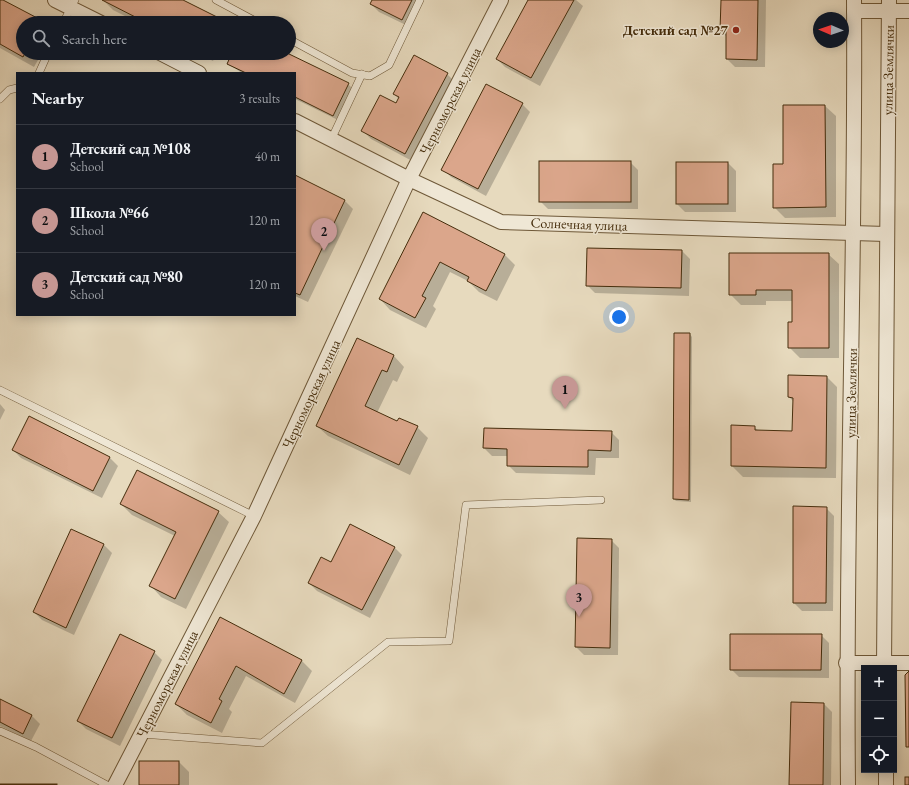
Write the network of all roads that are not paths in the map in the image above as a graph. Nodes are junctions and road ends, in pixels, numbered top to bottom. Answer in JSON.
{"nodes":[{"id":1,"x":55,"y":0,"type":"edge"},
{"id":2,"x":216,"y":0,"type":"edge"},
{"id":3,"x":420,"y":0,"type":"edge"},
{"id":4,"x":501,"y":0,"type":"edge"},
{"id":5,"x":72,"y":4,"type":"edge"},
{"id":6,"x":854,"y":5,"type":"edge"},
{"id":7,"x":889,"y":5,"type":"edge"},
{"id":8,"x":909,"y":11,"type":"edge"},
{"id":9,"x":66,"y":16,"type":"edge"},
{"id":10,"x":90,"y":16,"type":"edge"},
{"id":11,"x":246,"y":16,"type":"edge"},
{"id":12,"x":296,"y":43,"type":"edge"},
{"id":13,"x":45,"y":60,"type":"edge"},
{"id":14,"x":174,"y":60,"type":"edge"},
{"id":15,"x":39,"y":72,"type":"edge"},
{"id":16,"x":197,"y":72,"type":"edge"},
{"id":17,"x":362,"y":74,"type":"junction"},
{"id":18,"x":16,"y":88,"type":"edge"},
{"id":19,"x":0,"y":99,"type":"edge"},
{"id":20,"x":296,"y":122,"type":"edge"},
{"id":21,"x":331,"y":140,"type":"junction"},
{"id":22,"x":410,"y":180,"type":"junction"},
{"id":23,"x":854,"y":233,"type":"junction"},
{"id":24,"x":886,"y":234,"type":"junction"},
{"id":25,"x":0,"y":390,"type":"edge"},
{"id":26,"x":601,"y":500,"type":"dead end"},
{"id":27,"x":254,"y":516,"type":"junction"},
{"id":28,"x":846,"y":663,"type":"junction"},
{"id":29,"x":909,"y":663,"type":"edge"},
{"id":30,"x":884,"y":665,"type":"edge"},
{"id":31,"x":0,"y":731,"type":"edge"},
{"id":32,"x":141,"y":734,"type":"junction"},
{"id":33,"x":886,"y":773,"type":"edge"},
{"id":34,"x":107,"y":785,"type":"edge"},
{"id":35,"x":115,"y":785,"type":"edge"},
{"id":36,"x":848,"y":785,"type":"edge"},
{"id":37,"x":886,"y":785,"type":"edge"}],
"edges":[{"from":1,"to":5,"type":"street"},
{"from":2,"to":11,"type":"lane"},
{"from":3,"to":17,"type":"lane"},
{"from":4,"to":22,"type":"street","name":"Черноморская улица"},
{"from":5,"to":9,"type":"lane"},
{"from":5,"to":10,"type":"street"},
{"from":6,"to":7,"type":"street"},
{"from":6,"to":23,"type":"street","name":"улица Землячки"},
{"from":7,"to":8,"type":"street"},
{"from":7,"to":24,"type":"street","name":"улица Землячки"},
{"from":12,"to":17,"type":"lane"},
{"from":13,"to":15,"type":"lane"},
{"from":14,"to":16,"type":"street"},
{"from":17,"to":21,"type":"lane"},
{"from":18,"to":19,"type":"lane"},
{"from":20,"to":21,"type":"street","name":"Солнечная улица"},
{"from":21,"to":22,"type":"street","name":"Солнечная улица"},
{"from":22,"to":23,"type":"street","name":"Солнечная улица"},
{"from":22,"to":27,"type":"street","name":"Черноморская улица"},
{"from":23,"to":24,"type":"street","name":"Солнечная улица"},
{"from":23,"to":28,"type":"street","name":"улица Землячки"},
{"from":24,"to":30,"type":"street","name":"улица Землячки"},
{"from":25,"to":27,"type":"lane"},
{"from":26,"to":32,"type":"lane"},
{"from":27,"to":32,"type":"street","name":"Черноморская улица"},
{"from":28,"to":30,"type":"street"},
{"from":28,"to":36,"type":"street","name":"улица Землячки"},
{"from":29,"to":30,"type":"street"},
{"from":31,"to":34,"type":"lane"},
{"from":32,"to":35,"type":"street","name":"Черноморская улица"},
{"from":33,"to":37,"type":"street"}]}
